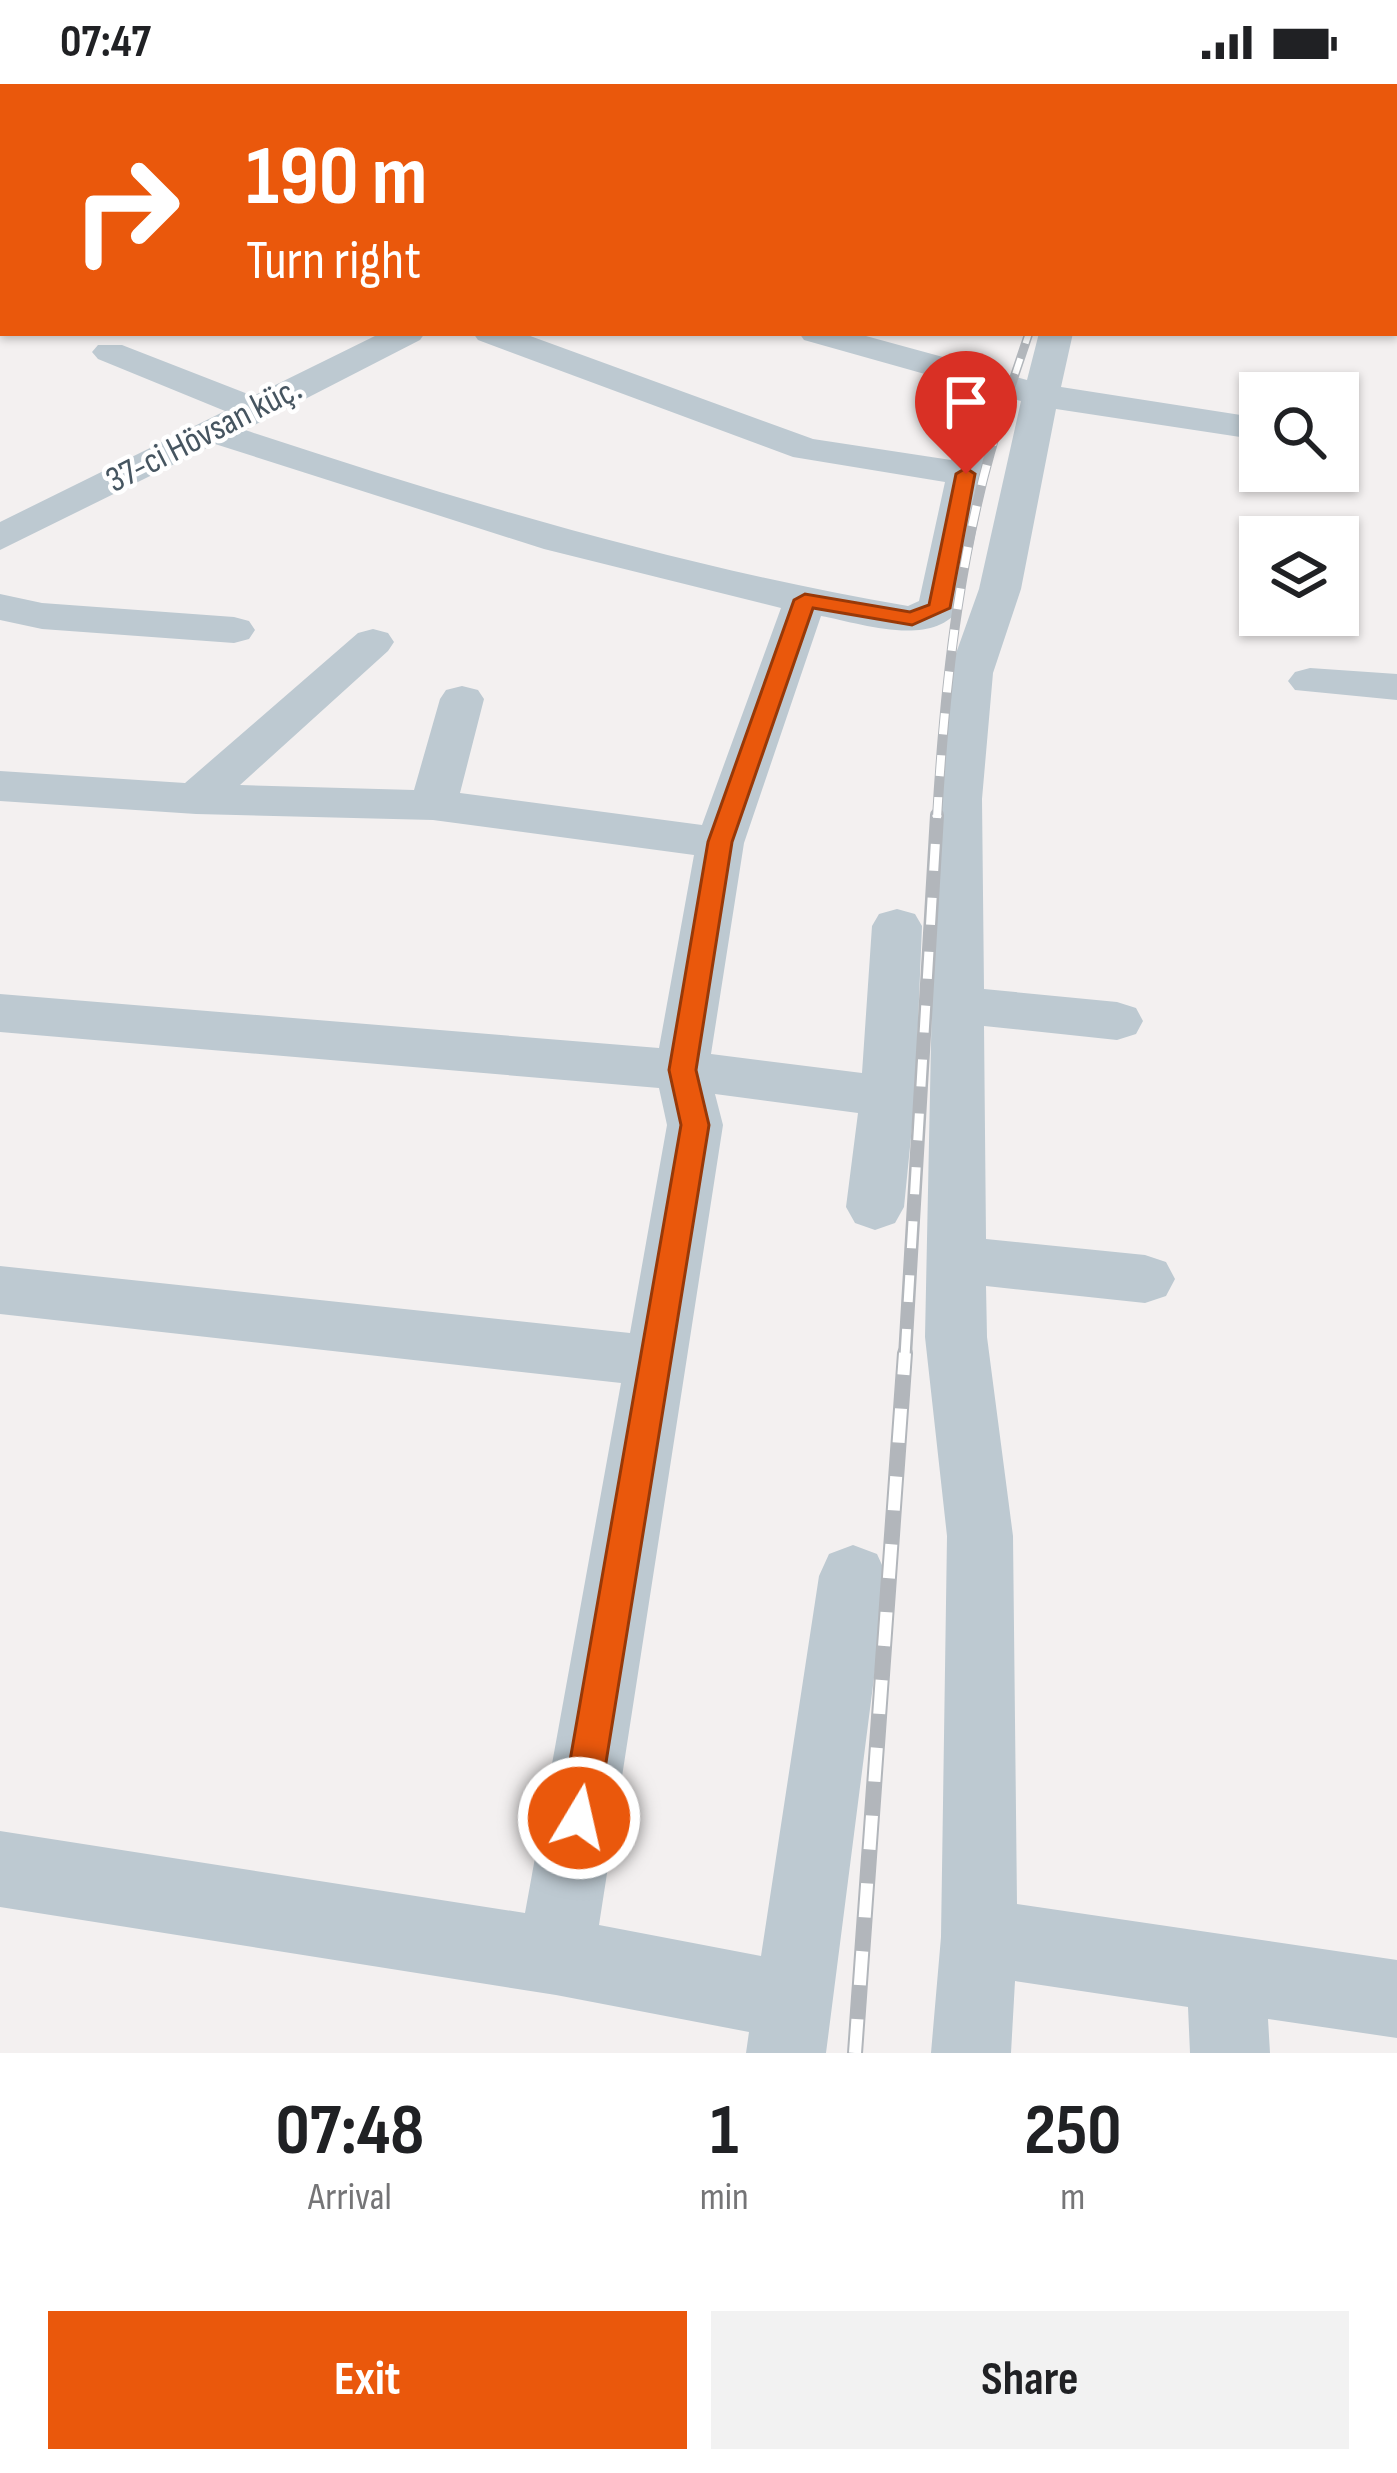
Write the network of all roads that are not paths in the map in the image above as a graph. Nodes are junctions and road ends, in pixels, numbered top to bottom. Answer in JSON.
{"nodes":[{"id":1,"x":402,"y":336,"type":"edge"},
{"id":2,"x":498,"y":336,"type":"edge"},
{"id":3,"x":841,"y":336,"type":"edge"},
{"id":4,"x":1055,"y":336,"type":"edge"},
{"id":5,"x":883,"y":341,"type":"edge"},
{"id":6,"x":110,"y":352,"type":"dead end"},
{"id":7,"x":1015,"y":388,"type":"junction"},
{"id":8,"x":255,"y":410,"type":"junction"},
{"id":9,"x":1239,"y":425,"type":"edge"},
{"id":10,"x":212,"y":431,"type":"junction"},
{"id":11,"x":966,"y":474,"type":"junction"},
{"id":12,"x":0,"y":538,"type":"edge"},
{"id":13,"x":805,"y":600,"type":"junction"},
{"id":14,"x":0,"y":608,"type":"edge"},
{"id":15,"x":234,"y":630,"type":"dead end"},
{"id":16,"x":373,"y":641,"type":"dead end"},
{"id":17,"x":1310,"y":681,"type":"dead end"},
{"id":18,"x":1397,"y":688,"type":"edge"},
{"id":19,"x":462,"y":700,"type":"dead end"},
{"id":20,"x":0,"y":786,"type":"edge"},
{"id":21,"x":196,"y":799,"type":"junction"},
{"id":22,"x":433,"y":805,"type":"junction"},
{"id":23,"x":720,"y":842,"type":"junction"},
{"id":24,"x":897,"y":926,"type":"dead end"},
{"id":25,"x":960,"y":1005,"type":"junction"},
{"id":26,"x":0,"y":1013,"type":"edge"},
{"id":27,"x":1117,"y":1021,"type":"dead end"},
{"id":28,"x":682,"y":1070,"type":"junction"},
{"id":29,"x":888,"y":1097,"type":"junction"},
{"id":30,"x":875,"y":1208,"type":"dead end"},
{"id":31,"x":955,"y":1259,"type":"junction"},
{"id":32,"x":1145,"y":1279,"type":"dead end"},
{"id":33,"x":0,"y":1290,"type":"edge"},
{"id":34,"x":653,"y":1361,"type":"junction"},
{"id":35,"x":853,"y":1576,"type":"dead end"},
{"id":36,"x":0,"y":1869,"type":"edge"},
{"id":37,"x":979,"y":1937,"type":"junction"},
{"id":38,"x":556,"y":1956,"type":"junction"},
{"id":39,"x":1226,"y":1974,"type":"junction"},
{"id":40,"x":1397,"y":1999,"type":"edge"},
{"id":41,"x":789,"y":2027,"type":"edge"},
{"id":42,"x":971,"y":2053,"type":"edge"},
{"id":43,"x":1230,"y":2053,"type":"edge"}],
"edges":[{"from":1,"to":8,"type":"street","name":"37-ci Hövsan küç."},
{"from":2,"to":11,"type":"street"},
{"from":3,"to":5,"type":"street"},
{"from":4,"to":7,"type":"street"},
{"from":5,"to":7,"type":"street"},
{"from":6,"to":8,"type":"street"},
{"from":7,"to":9,"type":"street"},
{"from":7,"to":11,"type":"street"},
{"from":7,"to":25,"type":"street"},
{"from":8,"to":10,"type":"street","name":"37-ci Hövsan küç."},
{"from":10,"to":12,"type":"street","name":"37-ci Hövsan küç."},
{"from":10,"to":13,"type":"street"},
{"from":11,"to":13,"type":"street"},
{"from":13,"to":23,"type":"street"},
{"from":14,"to":15,"type":"street"},
{"from":16,"to":21,"type":"street"},
{"from":17,"to":18,"type":"street"},
{"from":19,"to":22,"type":"street"},
{"from":20,"to":21,"type":"street"},
{"from":21,"to":22,"type":"street"},
{"from":22,"to":23,"type":"street"},
{"from":23,"to":28,"type":"street"},
{"from":24,"to":29,"type":"street"},
{"from":25,"to":27,"type":"street"},
{"from":25,"to":31,"type":"street"},
{"from":26,"to":28,"type":"street"},
{"from":28,"to":29,"type":"street"},
{"from":28,"to":34,"type":"street"},
{"from":29,"to":30,"type":"street"},
{"from":31,"to":32,"type":"street"},
{"from":31,"to":37,"type":"street"},
{"from":33,"to":34,"type":"street"},
{"from":34,"to":38,"type":"street"},
{"from":35,"to":41,"type":"street"},
{"from":36,"to":38,"type":"street"},
{"from":37,"to":39,"type":"street"},
{"from":37,"to":42,"type":"street"},
{"from":38,"to":41,"type":"street"},
{"from":39,"to":40,"type":"street"},
{"from":39,"to":43,"type":"street"}]}
